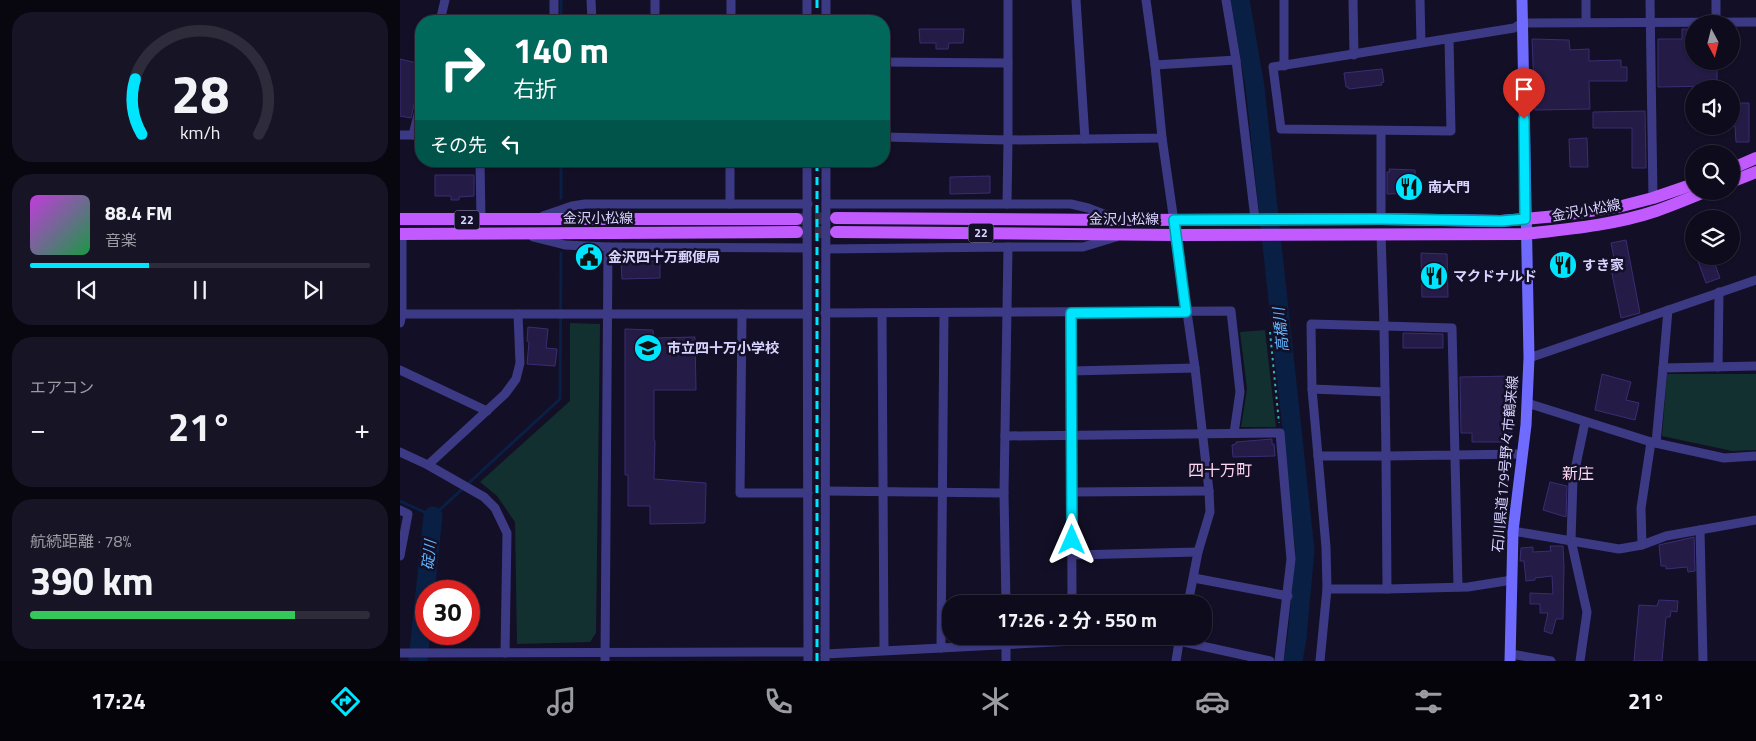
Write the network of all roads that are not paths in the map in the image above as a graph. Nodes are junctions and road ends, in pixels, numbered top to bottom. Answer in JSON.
{"nodes":[{"id":1,"x":445,"y":0,"type":"edge"},
{"id":2,"x":554,"y":0,"type":"edge"},
{"id":3,"x":591,"y":0,"type":"edge"},
{"id":4,"x":655,"y":0,"type":"edge"},
{"id":5,"x":731,"y":0,"type":"edge"},
{"id":6,"x":808,"y":0,"type":"edge"},
{"id":7,"x":826,"y":0,"type":"edge"},
{"id":8,"x":1008,"y":0,"type":"edge"},
{"id":9,"x":1076,"y":0,"type":"edge"},
{"id":10,"x":1146,"y":0,"type":"edge"},
{"id":11,"x":1226,"y":0,"type":"edge"},
{"id":12,"x":1284,"y":0,"type":"edge"},
{"id":13,"x":1353,"y":0,"type":"edge"},
{"id":14,"x":1420,"y":0,"type":"edge"},
{"id":15,"x":1522,"y":0,"type":"edge"},
{"id":16,"x":1586,"y":0,"type":"edge"},
{"id":17,"x":1650,"y":0,"type":"edge"},
{"id":18,"x":1716,"y":0,"type":"edge"},
{"id":19,"x":441,"y":15,"type":"edge"},
{"id":20,"x":554,"y":15,"type":"edge"},
{"id":21,"x":592,"y":15,"type":"edge"},
{"id":22,"x":655,"y":15,"type":"edge"},
{"id":23,"x":731,"y":15,"type":"edge"},
{"id":24,"x":807,"y":15,"type":"edge"},
{"id":25,"x":826,"y":15,"type":"edge"},
{"id":26,"x":1716,"y":15,"type":"edge"},
{"id":27,"x":1650,"y":21,"type":"junction"},
{"id":28,"x":1586,"y":22,"type":"junction"},
{"id":29,"x":1685,"y":22,"type":"edge"},
{"id":30,"x":1740,"y":22,"type":"edge"},
{"id":31,"x":1756,"y":22,"type":"edge"},
{"id":32,"x":1522,"y":23,"type":"junction"},
{"id":33,"x":1449,"y":39,"type":"junction"},
{"id":34,"x":1421,"y":43,"type":"junction"},
{"id":35,"x":1354,"y":55,"type":"junction"},
{"id":36,"x":1236,"y":60,"type":"junction"},
{"id":37,"x":890,"y":62,"type":"edge"},
{"id":38,"x":1008,"y":63,"type":"junction"},
{"id":39,"x":1155,"y":65,"type":"junction"},
{"id":40,"x":1284,"y":66,"type":"junction"},
{"id":41,"x":1380,"y":131,"type":"junction"},
{"id":42,"x":400,"y":135,"type":"edge"},
{"id":43,"x":415,"y":135,"type":"edge"},
{"id":44,"x":890,"y":137,"type":"edge"},
{"id":45,"x":1162,"y":138,"type":"junction"},
{"id":46,"x":1085,"y":139,"type":"junction"},
{"id":47,"x":1008,"y":140,"type":"junction"},
{"id":48,"x":1756,"y":158,"type":"edge"},
{"id":49,"x":1740,"y":165,"type":"edge"},
{"id":50,"x":480,"y":167,"type":"edge"},
{"id":51,"x":730,"y":167,"type":"edge"},
{"id":52,"x":807,"y":167,"type":"edge"},
{"id":53,"x":826,"y":167,"type":"edge"},
{"id":54,"x":1756,"y":172,"type":"edge"},
{"id":55,"x":1740,"y":178,"type":"edge"},
{"id":56,"x":1685,"y":187,"type":"edge"},
{"id":57,"x":1653,"y":198,"type":"junction"},
{"id":58,"x":1685,"y":199,"type":"edge"},
{"id":59,"x":730,"y":204,"type":"junction"},
{"id":60,"x":808,"y":204,"type":"junction"},
{"id":61,"x":826,"y":204,"type":"junction"},
{"id":62,"x":1007,"y":204,"type":"junction"},
{"id":63,"x":836,"y":218,"type":"tunnel mouth"},
{"id":64,"x":400,"y":219,"type":"edge"},
{"id":65,"x":797,"y":219,"type":"tunnel mouth"},
{"id":66,"x":1257,"y":219,"type":"junction"},
{"id":67,"x":1381,"y":219,"type":"junction"},
{"id":68,"x":1525,"y":219,"type":"junction"},
{"id":69,"x":481,"y":220,"type":"junction"},
{"id":70,"x":534,"y":220,"type":"junction"},
{"id":71,"x":1118,"y":220,"type":"junction"},
{"id":72,"x":1174,"y":220,"type":"junction"},
{"id":73,"x":797,"y":232,"type":"tunnel mouth"},
{"id":74,"x":836,"y":232,"type":"tunnel mouth"},
{"id":75,"x":401,"y":234,"type":"edge"},
{"id":76,"x":524,"y":234,"type":"junction"},
{"id":77,"x":1126,"y":234,"type":"junction"},
{"id":78,"x":1176,"y":234,"type":"junction"},
{"id":79,"x":1382,"y":234,"type":"junction"},
{"id":80,"x":1525,"y":234,"type":"junction"},
{"id":81,"x":608,"y":247,"type":"junction"},
{"id":82,"x":1008,"y":247,"type":"junction"},
{"id":83,"x":807,"y":248,"type":"junction"},
{"id":84,"x":826,"y":249,"type":"junction"},
{"id":85,"x":1756,"y":280,"type":"edge"},
{"id":86,"x":1719,"y":292,"type":"junction"},
{"id":87,"x":1668,"y":310,"type":"junction"},
{"id":88,"x":1186,"y":312,"type":"junction"},
{"id":89,"x":825,"y":313,"type":"junction"},
{"id":90,"x":882,"y":313,"type":"junction"},
{"id":91,"x":944,"y":313,"type":"junction"},
{"id":92,"x":1007,"y":313,"type":"junction"},
{"id":93,"x":1071,"y":313,"type":"junction"},
{"id":94,"x":518,"y":314,"type":"junction"},
{"id":95,"x":607,"y":314,"type":"junction"},
{"id":96,"x":742,"y":314,"type":"junction"},
{"id":97,"x":807,"y":314,"type":"junction"},
{"id":98,"x":401,"y":317,"type":"edge"},
{"id":99,"x":1384,"y":326,"type":"junction"},
{"id":100,"x":1529,"y":358,"type":"junction"},
{"id":101,"x":1756,"y":366,"type":"edge"},
{"id":102,"x":1718,"y":367,"type":"junction"},
{"id":103,"x":1195,"y":368,"type":"junction"},
{"id":104,"x":1663,"y":368,"type":"junction"},
{"id":105,"x":400,"y":370,"type":"edge"},
{"id":106,"x":1071,"y":371,"type":"junction"},
{"id":107,"x":1312,"y":389,"type":"junction"},
{"id":108,"x":1385,"y":392,"type":"junction"},
{"id":109,"x":1527,"y":403,"type":"junction"},
{"id":110,"x":487,"y":410,"type":"junction"},
{"id":111,"x":1585,"y":422,"type":"junction"},
{"id":112,"x":1234,"y":433,"type":"junction"},
{"id":113,"x":1072,"y":434,"type":"junction"},
{"id":114,"x":1204,"y":434,"type":"junction"},
{"id":115,"x":1005,"y":436,"type":"junction"},
{"id":116,"x":1653,"y":443,"type":"junction"},
{"id":117,"x":400,"y":452,"type":"edge"},
{"id":118,"x":1523,"y":454,"type":"junction"},
{"id":119,"x":1454,"y":455,"type":"junction"},
{"id":120,"x":1318,"y":456,"type":"junction"},
{"id":121,"x":1386,"y":456,"type":"junction"},
{"id":122,"x":1756,"y":456,"type":"edge"},
{"id":123,"x":428,"y":465,"type":"junction"},
{"id":124,"x":826,"y":491,"type":"junction"},
{"id":125,"x":1209,"y":491,"type":"junction"},
{"id":126,"x":883,"y":492,"type":"junction"},
{"id":127,"x":942,"y":492,"type":"junction"},
{"id":128,"x":1072,"y":492,"type":"junction"},
{"id":129,"x":808,"y":493,"type":"junction"},
{"id":130,"x":1004,"y":493,"type":"junction"},
{"id":131,"x":400,"y":510,"type":"edge"},
{"id":132,"x":1756,"y":520,"type":"edge"},
{"id":133,"x":1512,"y":530,"type":"junction"},
{"id":134,"x":1700,"y":530,"type":"junction"},
{"id":135,"x":1571,"y":540,"type":"junction"},
{"id":136,"x":1642,"y":545,"type":"junction"},
{"id":137,"x":1198,"y":552,"type":"junction"},
{"id":138,"x":1072,"y":555,"type":"junction"},
{"id":139,"x":400,"y":556,"type":"edge"},
{"id":140,"x":1194,"y":578,"type":"junction"},
{"id":141,"x":1512,"y":580,"type":"junction"},
{"id":142,"x":1458,"y":587,"type":"junction"},
{"id":143,"x":1326,"y":589,"type":"junction"},
{"id":144,"x":1387,"y":589,"type":"junction"},
{"id":145,"x":1006,"y":595,"type":"edge"},
{"id":146,"x":1072,"y":595,"type":"edge"},
{"id":147,"x":1190,"y":595,"type":"edge"},
{"id":148,"x":1288,"y":596,"type":"junction"},
{"id":149,"x":965,"y":645,"type":"edge"},
{"id":150,"x":1006,"y":645,"type":"edge"},
{"id":151,"x":1178,"y":645,"type":"edge"},
{"id":152,"x":1204,"y":645,"type":"edge"},
{"id":153,"x":941,"y":648,"type":"junction"},
{"id":154,"x":884,"y":650,"type":"junction"},
{"id":155,"x":404,"y":653,"type":"edge"},
{"id":156,"x":505,"y":653,"type":"junction"},
{"id":157,"x":605,"y":657,"type":"edge"},
{"id":158,"x":808,"y":657,"type":"edge"},
{"id":159,"x":825,"y":657,"type":"edge"},
{"id":160,"x":1510,"y":658,"type":"edge"},
{"id":161,"x":1006,"y":661,"type":"edge"},
{"id":162,"x":1176,"y":661,"type":"edge"},
{"id":163,"x":1270,"y":661,"type":"edge"},
{"id":164,"x":1279,"y":661,"type":"edge"},
{"id":165,"x":1320,"y":661,"type":"edge"},
{"id":166,"x":1551,"y":661,"type":"edge"},
{"id":167,"x":1580,"y":661,"type":"edge"},
{"id":168,"x":1703,"y":661,"type":"edge"}],
"edges":[{"from":1,"to":19,"type":"street"},
{"from":2,"to":20,"type":"street"},
{"from":3,"to":21,"type":"street"},
{"from":4,"to":22,"type":"street"},
{"from":5,"to":23,"type":"street"},
{"from":6,"to":24,"type":"street"},
{"from":7,"to":25,"type":"street"},
{"from":8,"to":38,"type":"street"},
{"from":9,"to":46,"type":"street"},
{"from":10,"to":39,"type":"street"},
{"from":11,"to":36,"type":"street"},
{"from":12,"to":40,"type":"street"},
{"from":13,"to":35,"type":"street"},
{"from":14,"to":34,"type":"street"},
{"from":15,"to":32,"type":"main road","name":"石川県道179号野々市鶴来線"},
{"from":16,"to":28,"type":"street"},
{"from":17,"to":27,"type":"street"},
{"from":18,"to":26,"type":"street"},
{"from":27,"to":28,"type":"street"},
{"from":27,"to":29,"type":"street"},
{"from":27,"to":57,"type":"street"},
{"from":28,"to":32,"type":"street"},
{"from":30,"to":31,"type":"street"},
{"from":32,"to":33,"type":"street"},
{"from":32,"to":68,"type":"main road","name":"石川県道179号野々市鶴来線"},
{"from":33,"to":34,"type":"street"},
{"from":33,"to":41,"type":"street"},
{"from":34,"to":35,"type":"street"},
{"from":35,"to":40,"type":"street"},
{"from":36,"to":39,"type":"street"},
{"from":36,"to":66,"type":"street"},
{"from":37,"to":38,"type":"street"},
{"from":38,"to":47,"type":"street"},
{"from":39,"to":45,"type":"street"},
{"from":40,"to":41,"type":"street"},
{"from":41,"to":67,"type":"street"},
{"from":42,"to":43,"type":"street"},
{"from":44,"to":47,"type":"street"},
{"from":45,"to":46,"type":"street"},
{"from":45,"to":72,"type":"street"},
{"from":46,"to":47,"type":"street"},
{"from":47,"to":62,"type":"street"},
{"from":48,"to":49,"type":"main road"},
{"from":50,"to":69,"type":"street"},
{"from":51,"to":59,"type":"street"},
{"from":52,"to":60,"type":"street"},
{"from":53,"to":61,"type":"street"},
{"from":54,"to":55,"type":"main road"},
{"from":56,"to":57,"type":"main road","name":"金沢小松線","number":"22"},
{"from":57,"to":68,"type":"main road","name":"金沢小松線","number":"22"},
{"from":58,"to":80,"type":"main road","name":"金沢小松線","number":"22"},
{"from":59,"to":60,"type":"street"},
{"from":59,"to":70,"type":"street"},
{"from":60,"to":83,"type":"street"},
{"from":61,"to":62,"type":"street"},
{"from":61,"to":84,"type":"street"},
{"from":62,"to":71,"type":"street"},
{"from":63,"to":71,"type":"main road","name":"金沢小松線","number":"22"},
{"from":64,"to":69,"type":"main road","name":"金沢小松線","number":"22"},
{"from":65,"to":70,"type":"main road","name":"金沢小松線","number":"22"},
{"from":66,"to":67,"type":"main road","name":"金沢小松線","number":"22"},
{"from":66,"to":72,"type":"main road","name":"金沢小松線","number":"22"},
{"from":67,"to":68,"type":"main road","name":"金沢小松線","number":"22"},
{"from":68,"to":80,"type":"main road","name":"石川県道179号野々市鶴来線"},
{"from":69,"to":70,"type":"main road","name":"金沢小松線","number":"22"},
{"from":71,"to":72,"type":"main road","name":"金沢小松線","number":"22"},
{"from":72,"to":78,"type":"street"},
{"from":73,"to":76,"type":"main road","name":"金沢小松線","number":"22"},
{"from":74,"to":77,"type":"main road","name":"金沢小松線","number":"22"},
{"from":75,"to":76,"type":"main road","name":"金沢小松線","number":"22"},
{"from":75,"to":98,"type":"street"},
{"from":76,"to":81,"type":"street"},
{"from":77,"to":78,"type":"main road","name":"金沢小松線","number":"22"},
{"from":77,"to":82,"type":"street"},
{"from":78,"to":79,"type":"main road","name":"金沢小松線","number":"22"},
{"from":78,"to":88,"type":"street"},
{"from":79,"to":80,"type":"main road","name":"金沢小松線","number":"22"},
{"from":79,"to":99,"type":"street"},
{"from":80,"to":100,"type":"main road","name":"石川県道179号野々市鶴来線"},
{"from":81,"to":83,"type":"street"},
{"from":81,"to":95,"type":"street"},
{"from":82,"to":84,"type":"street"},
{"from":82,"to":92,"type":"street"},
{"from":83,"to":97,"type":"street"},
{"from":84,"to":89,"type":"street"},
{"from":85,"to":86,"type":"street"},
{"from":86,"to":87,"type":"street"},
{"from":86,"to":102,"type":"street"},
{"from":87,"to":100,"type":"street"},
{"from":87,"to":104,"type":"street"},
{"from":88,"to":93,"type":"street"},
{"from":88,"to":103,"type":"street"},
{"from":88,"to":112,"type":"street"},
{"from":89,"to":90,"type":"street"},
{"from":89,"to":124,"type":"street"},
{"from":90,"to":91,"type":"street"},
{"from":90,"to":126,"type":"street"},
{"from":91,"to":92,"type":"street"},
{"from":91,"to":127,"type":"street"},
{"from":92,"to":93,"type":"street"},
{"from":92,"to":115,"type":"street"},
{"from":93,"to":106,"type":"street"},
{"from":94,"to":95,"type":"street"},
{"from":94,"to":98,"type":"street"},
{"from":94,"to":110,"type":"street"},
{"from":95,"to":96,"type":"street"},
{"from":95,"to":157,"type":"street"},
{"from":96,"to":97,"type":"street"},
{"from":96,"to":129,"type":"street"},
{"from":97,"to":129,"type":"street"},
{"from":99,"to":107,"type":"street"},
{"from":99,"to":108,"type":"street"},
{"from":99,"to":119,"type":"street"},
{"from":100,"to":109,"type":"main road","name":"石川県道179号野々市鶴来線"},
{"from":101,"to":102,"type":"street"},
{"from":102,"to":104,"type":"street"},
{"from":103,"to":106,"type":"street"},
{"from":103,"to":114,"type":"street"},
{"from":104,"to":116,"type":"street"},
{"from":105,"to":110,"type":"street"},
{"from":106,"to":113,"type":"street"},
{"from":107,"to":108,"type":"street"},
{"from":107,"to":120,"type":"street"},
{"from":108,"to":121,"type":"street"},
{"from":109,"to":111,"type":"street"},
{"from":109,"to":118,"type":"main road","name":"石川県道179号野々市鶴来線"},
{"from":110,"to":123,"type":"street"},
{"from":111,"to":116,"type":"street"},
{"from":111,"to":135,"type":"street"},
{"from":112,"to":114,"type":"street"},
{"from":112,"to":148,"type":"street"},
{"from":113,"to":114,"type":"street"},
{"from":113,"to":115,"type":"street"},
{"from":113,"to":128,"type":"street"},
{"from":114,"to":125,"type":"street"},
{"from":115,"to":130,"type":"street"},
{"from":116,"to":122,"type":"street"},
{"from":116,"to":136,"type":"street"},
{"from":117,"to":123,"type":"street"},
{"from":118,"to":119,"type":"street"},
{"from":118,"to":133,"type":"main road","name":"石川県道179号野々市鶴来線"},
{"from":119,"to":121,"type":"street"},
{"from":119,"to":142,"type":"street"},
{"from":120,"to":121,"type":"street"},
{"from":120,"to":143,"type":"street"},
{"from":121,"to":144,"type":"street"},
{"from":123,"to":156,"type":"street"},
{"from":124,"to":126,"type":"street"},
{"from":124,"to":159,"type":"street"},
{"from":125,"to":128,"type":"street"},
{"from":125,"to":137,"type":"street"},
{"from":126,"to":127,"type":"street"},
{"from":126,"to":154,"type":"street"},
{"from":127,"to":130,"type":"street"},
{"from":127,"to":153,"type":"street"},
{"from":128,"to":138,"type":"street"},
{"from":129,"to":158,"type":"street"},
{"from":130,"to":145,"type":"street"},
{"from":131,"to":139,"type":"street"},
{"from":132,"to":134,"type":"street"},
{"from":133,"to":135,"type":"street"},
{"from":133,"to":141,"type":"main road","name":"石川県道179号野々市鶴来線"},
{"from":134,"to":136,"type":"street"},
{"from":134,"to":168,"type":"street"},
{"from":135,"to":136,"type":"street"},
{"from":135,"to":167,"type":"street"},
{"from":137,"to":138,"type":"street"},
{"from":137,"to":140,"type":"street"},
{"from":138,"to":146,"type":"street"},
{"from":140,"to":147,"type":"street"},
{"from":140,"to":148,"type":"street"},
{"from":141,"to":142,"type":"street"},
{"from":141,"to":160,"type":"main road","name":"石川県道179号野々市鶴来線"},
{"from":142,"to":144,"type":"street"},
{"from":143,"to":144,"type":"street"},
{"from":143,"to":165,"type":"street"},
{"from":148,"to":164,"type":"street"},
{"from":149,"to":153,"type":"street"},
{"from":150,"to":161,"type":"street"},
{"from":151,"to":162,"type":"street"},
{"from":152,"to":163,"type":"street"},
{"from":153,"to":154,"type":"street"},
{"from":154,"to":159,"type":"street"},
{"from":155,"to":156,"type":"street"},
{"from":156,"to":157,"type":"street"},
{"from":157,"to":158,"type":"street"},
{"from":160,"to":166,"type":"street"}]}
